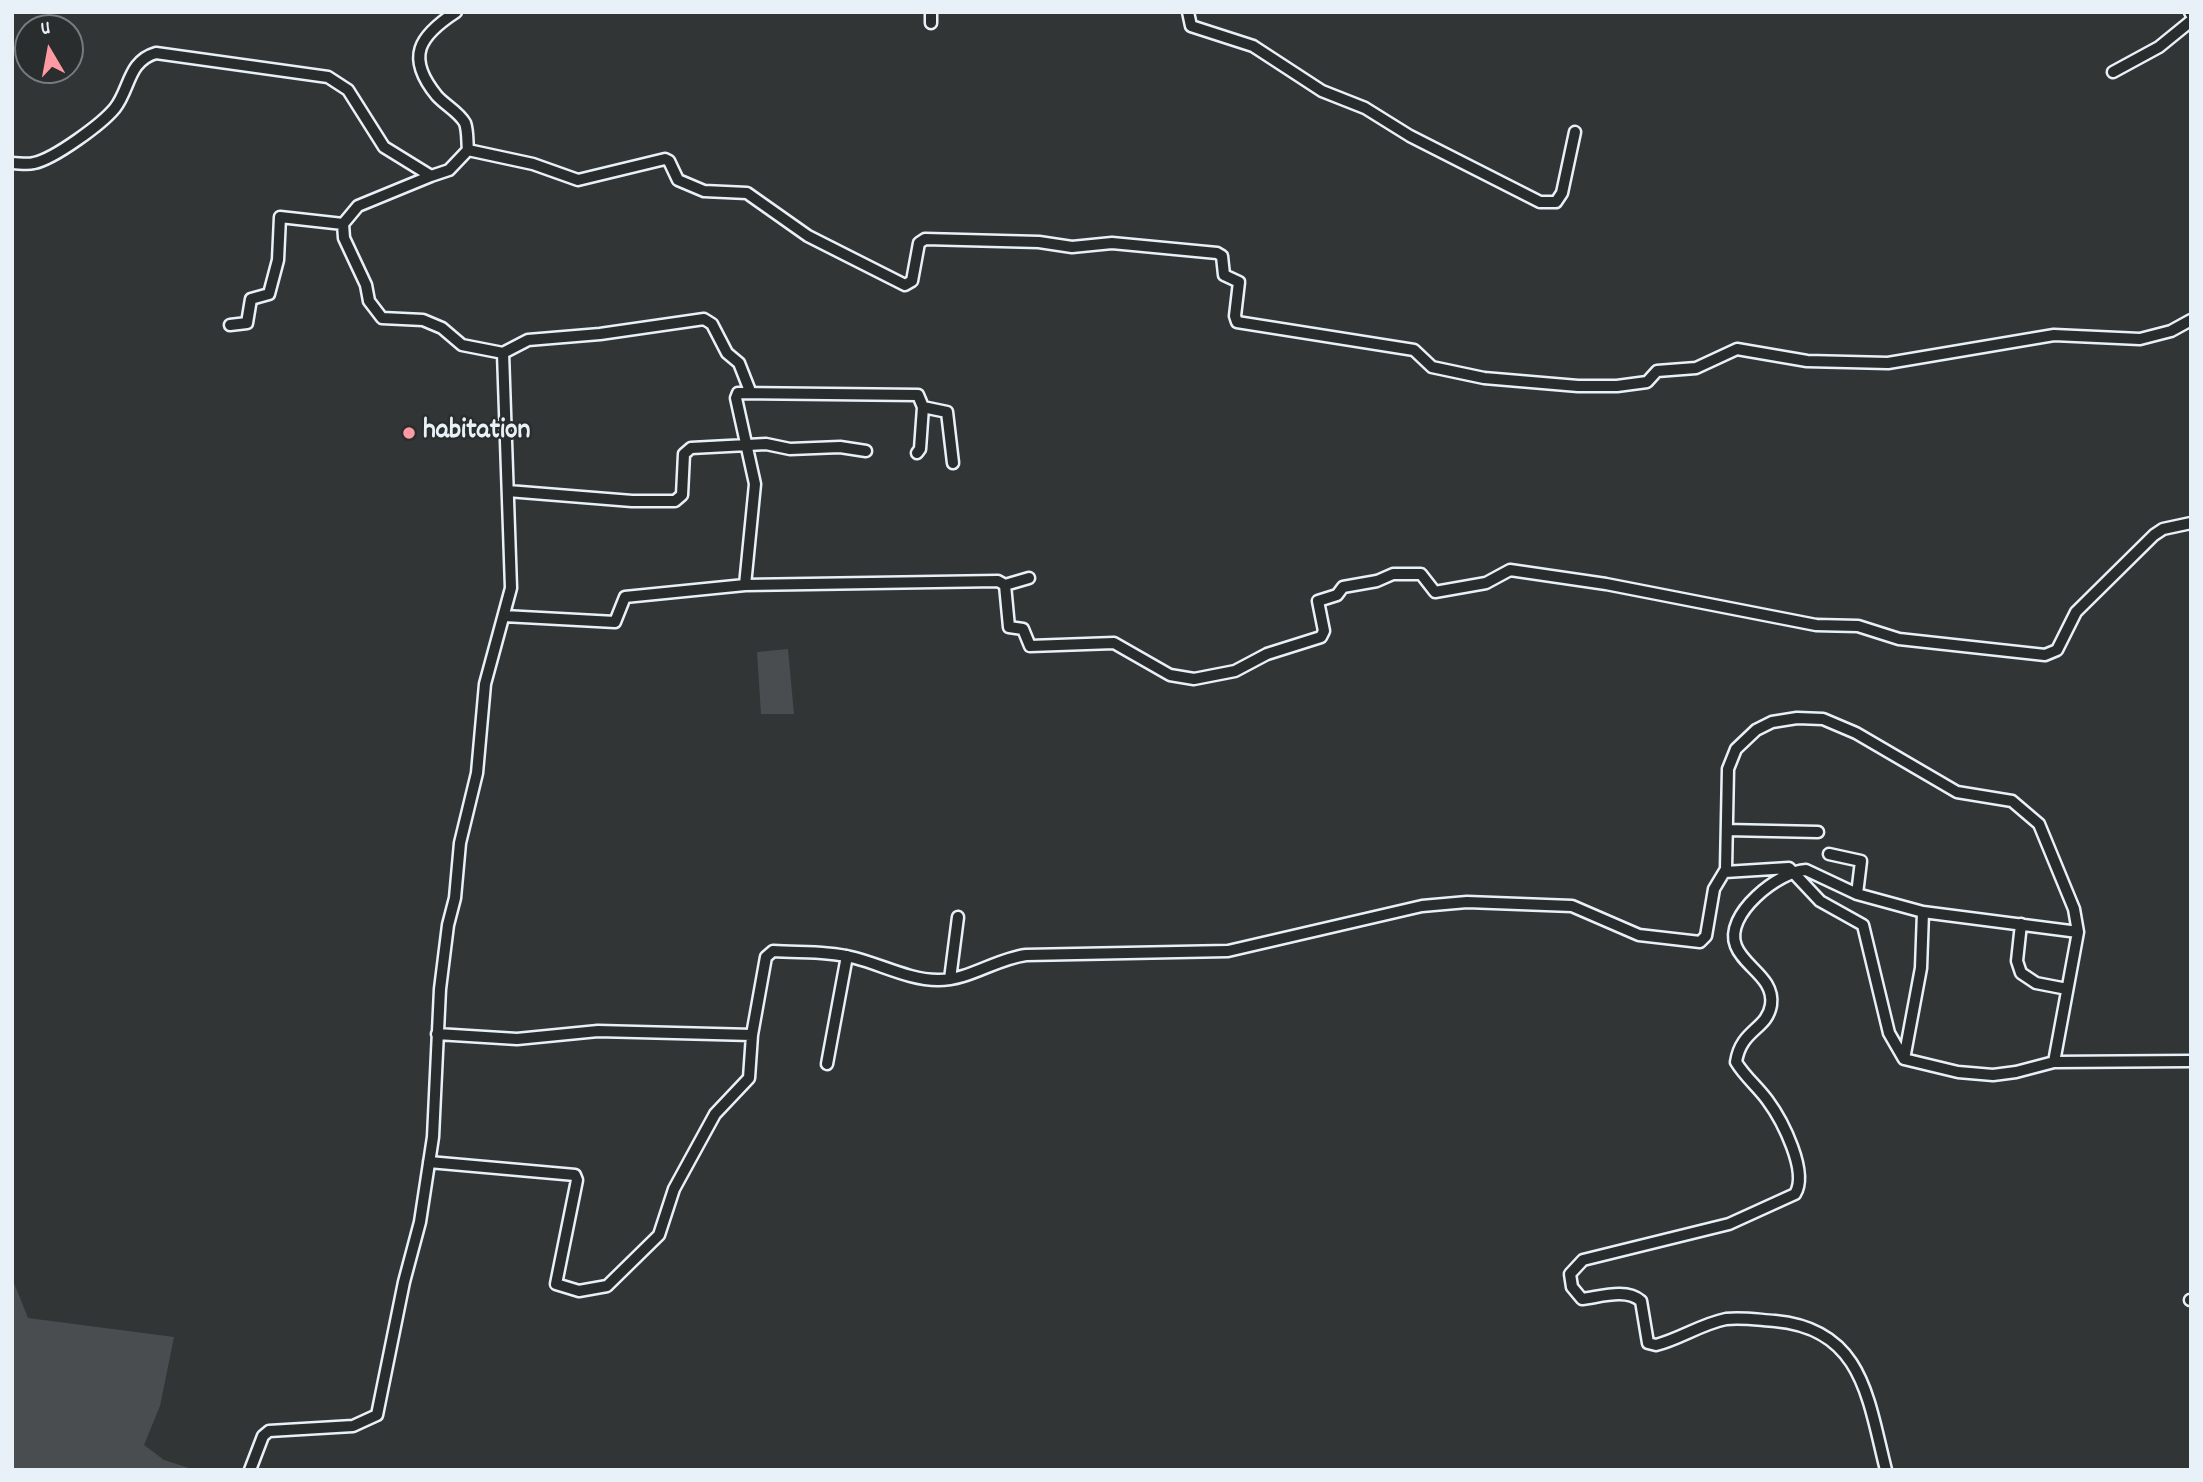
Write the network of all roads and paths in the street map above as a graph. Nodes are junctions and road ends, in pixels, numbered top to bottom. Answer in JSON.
{"nodes":[{"id":1,"x":456,"y":12,"type":"edge"},
{"id":2,"x":1188,"y":12,"type":"edge"},
{"id":3,"x":2191,"y":21,"type":"edge"},
{"id":4,"x":2113,"y":72,"type":"dead end"},
{"id":5,"x":1575,"y":132,"type":"dead end"},
{"id":6,"x":468,"y":150,"type":"junction"},
{"id":7,"x":12,"y":163,"type":"edge"},
{"id":8,"x":430,"y":176,"type":"junction"},
{"id":9,"x":343,"y":224,"type":"junction"},
{"id":10,"x":2191,"y":320,"type":"edge"},
{"id":11,"x":230,"y":325,"type":"dead end"},
{"id":12,"x":503,"y":353,"type":"junction"},
{"id":13,"x":750,"y":391,"type":"junction"},
{"id":14,"x":923,"y":407,"type":"junction"},
{"id":15,"x":748,"y":444,"type":"junction"},
{"id":16,"x":866,"y":451,"type":"dead end"},
{"id":17,"x":916,"y":453,"type":"dead end"},
{"id":18,"x":953,"y":463,"type":"dead end"},
{"id":19,"x":508,"y":491,"type":"junction"},
{"id":20,"x":2191,"y":523,"type":"edge"},
{"id":21,"x":1029,"y":578,"type":"dead end"},
{"id":22,"x":745,"y":585,"type":"junction"},
{"id":23,"x":1005,"y":585,"type":"junction"},
{"id":24,"x":503,"y":616,"type":"junction"},
{"id":25,"x":1727,"y":830,"type":"junction"},
{"id":26,"x":1818,"y":832,"type":"dead end"},
{"id":27,"x":1829,"y":854,"type":"dead end"},
{"id":28,"x":1725,"y":872,"type":"junction"},
{"id":29,"x":1795,"y":872,"type":"junction"},
{"id":30,"x":1857,"y":894,"type":"junction"},
{"id":31,"x":1923,"y":912,"type":"junction"},
{"id":32,"x":958,"y":917,"type":"dead end"},
{"id":33,"x":2021,"y":924,"type":"junction"},
{"id":34,"x":2078,"y":932,"type":"junction"},
{"id":35,"x":847,"y":956,"type":"junction"},
{"id":36,"x":950,"y":979,"type":"junction"},
{"id":37,"x":2067,"y":989,"type":"junction"},
{"id":38,"x":437,"y":1034,"type":"junction"},
{"id":39,"x":752,"y":1035,"type":"junction"},
{"id":40,"x":1904,"y":1059,"type":"junction"},
{"id":41,"x":2191,"y":1061,"type":"edge"},
{"id":42,"x":2054,"y":1062,"type":"junction"},
{"id":43,"x":827,"y":1063,"type":"dead end"},
{"id":44,"x":429,"y":1162,"type":"junction"},
{"id":45,"x":250,"y":1470,"type":"edge"},
{"id":46,"x":1886,"y":1470,"type":"edge"}],
"edges":[{"from":1,"to":6,"type":"street"},
{"from":2,"to":5,"type":"street"},
{"from":3,"to":4,"type":"street"},
{"from":6,"to":8,"type":"street"},
{"from":6,"to":10,"type":"street"},
{"from":7,"to":8,"type":"street"},
{"from":8,"to":9,"type":"street"},
{"from":9,"to":11,"type":"street"},
{"from":9,"to":12,"type":"street"},
{"from":12,"to":13,"type":"street"},
{"from":12,"to":19,"type":"street"},
{"from":13,"to":14,"type":"street"},
{"from":13,"to":15,"type":"street"},
{"from":14,"to":17,"type":"street"},
{"from":14,"to":18,"type":"street"},
{"from":15,"to":16,"type":"street"},
{"from":15,"to":19,"type":"street"},
{"from":15,"to":22,"type":"street"},
{"from":19,"to":24,"type":"street"},
{"from":20,"to":23,"type":"street"},
{"from":21,"to":23,"type":"street"},
{"from":22,"to":23,"type":"street"},
{"from":22,"to":24,"type":"street"},
{"from":24,"to":38,"type":"street"},
{"from":25,"to":26,"type":"street"},
{"from":25,"to":28,"type":"street"},
{"from":25,"to":34,"type":"street"},
{"from":27,"to":30,"type":"street"},
{"from":28,"to":29,"type":"street"},
{"from":28,"to":36,"type":"street"},
{"from":29,"to":30,"type":"street"},
{"from":29,"to":40,"type":"street"},
{"from":29,"to":46,"type":"street"},
{"from":30,"to":31,"type":"street"},
{"from":31,"to":33,"type":"street"},
{"from":31,"to":40,"type":"street"},
{"from":32,"to":36,"type":"street"},
{"from":33,"to":34,"type":"street"},
{"from":33,"to":37,"type":"street"},
{"from":34,"to":37,"type":"street"},
{"from":35,"to":36,"type":"street"},
{"from":35,"to":39,"type":"street"},
{"from":35,"to":43,"type":"street"},
{"from":37,"to":42,"type":"street"},
{"from":38,"to":39,"type":"street"},
{"from":38,"to":44,"type":"street"},
{"from":39,"to":44,"type":"street"},
{"from":40,"to":42,"type":"street"},
{"from":41,"to":42,"type":"street"},
{"from":44,"to":45,"type":"street"}]}
